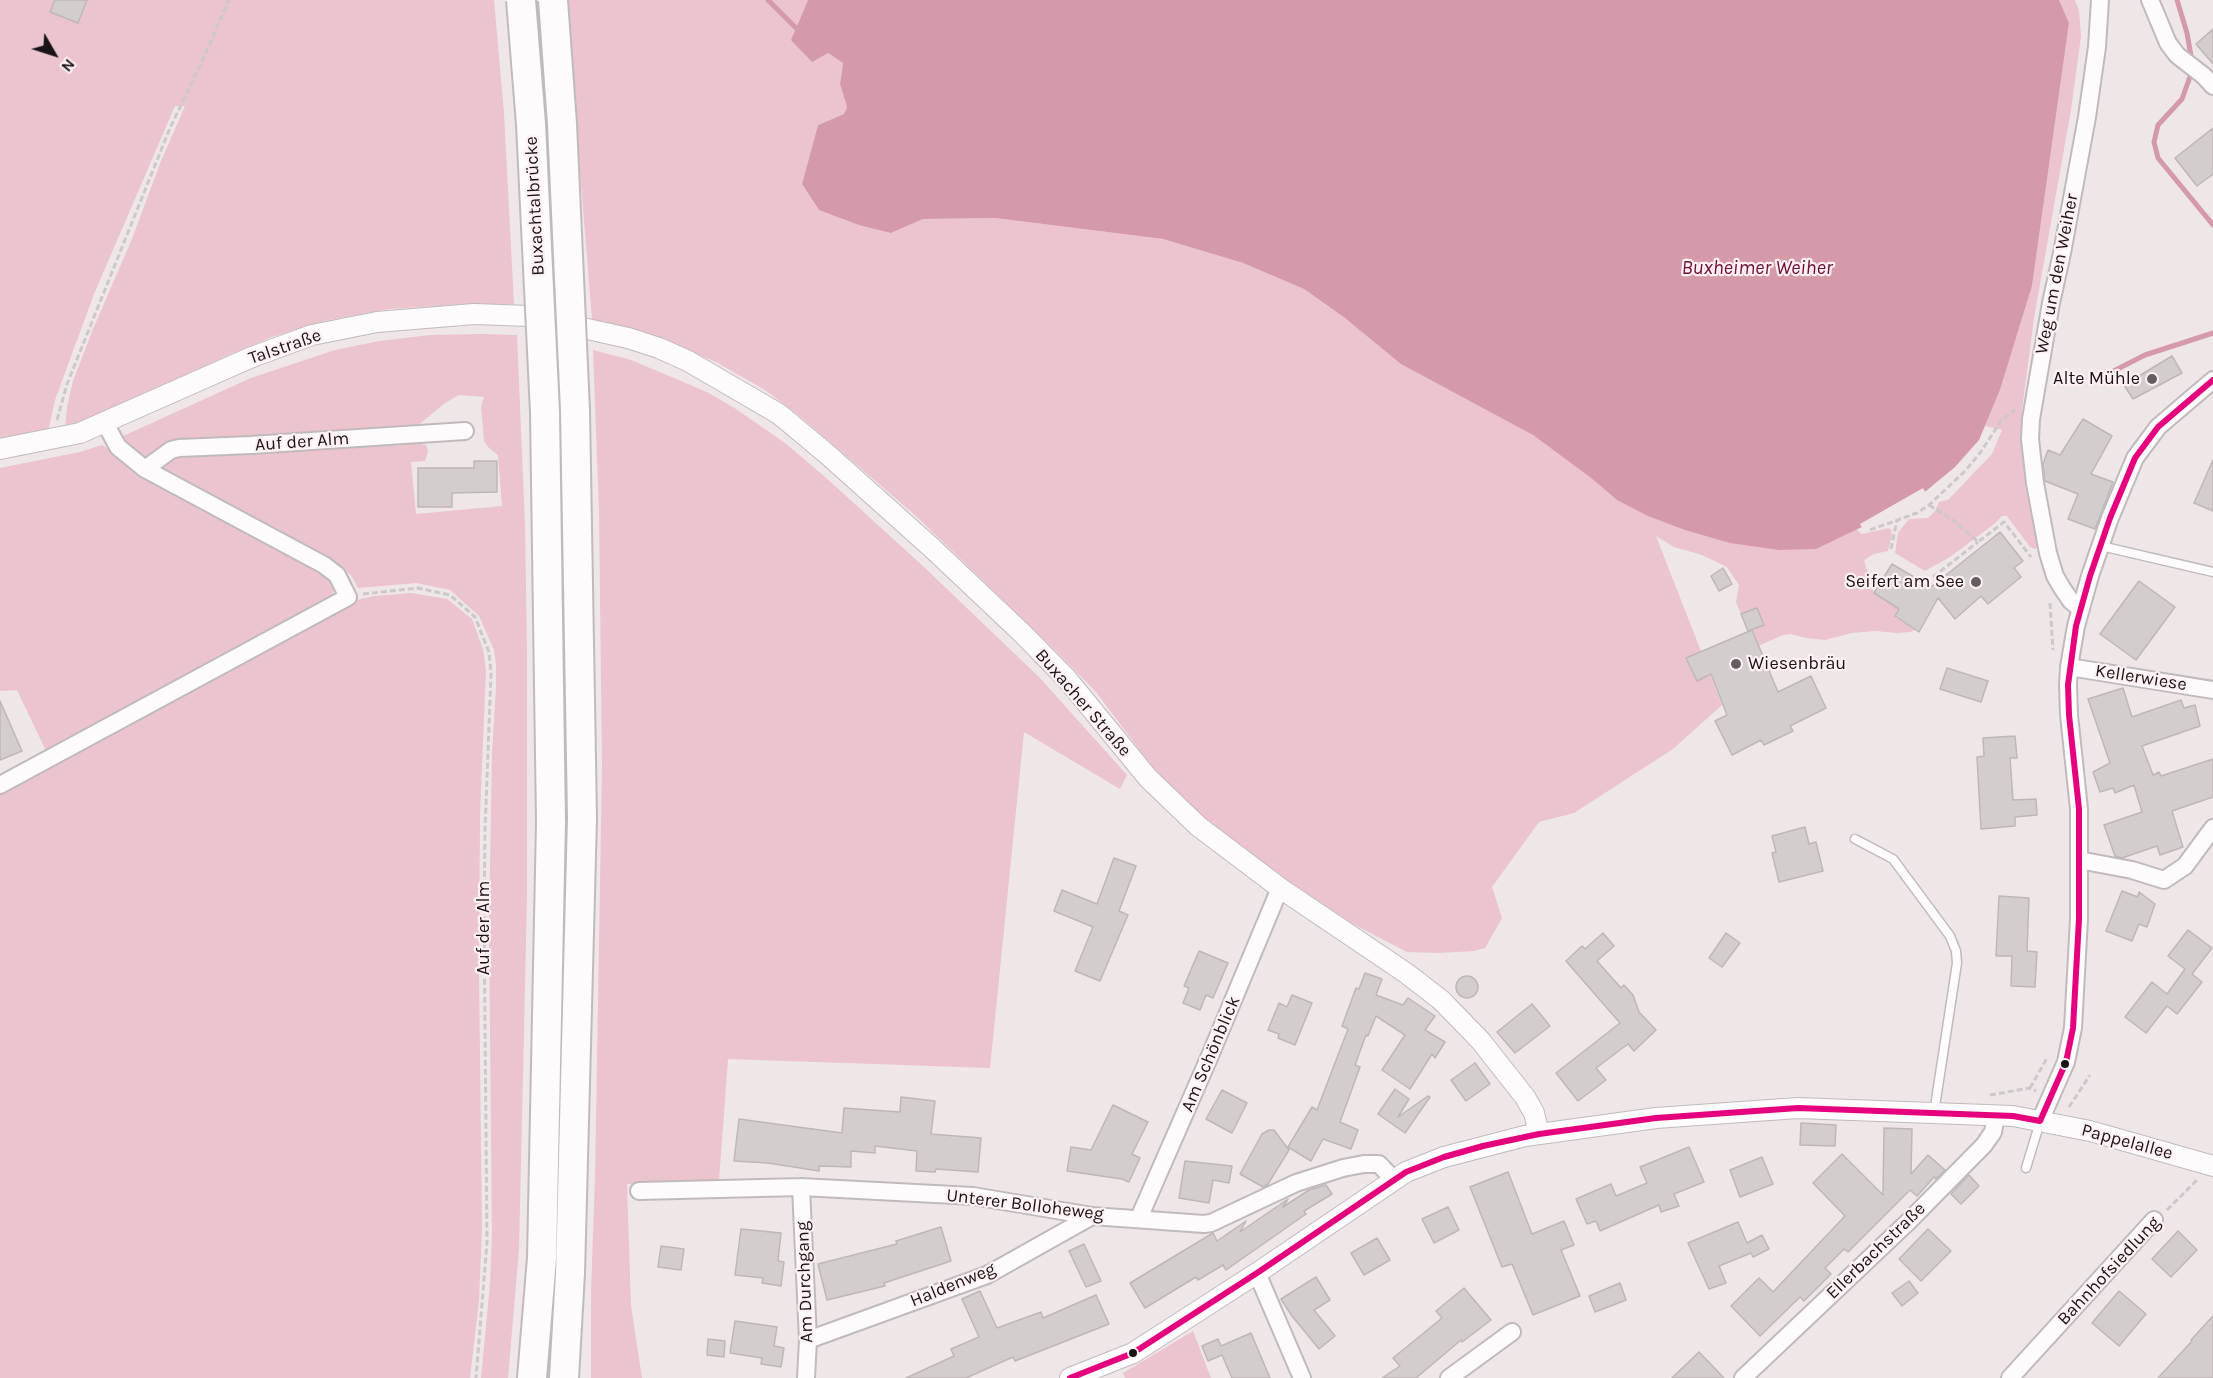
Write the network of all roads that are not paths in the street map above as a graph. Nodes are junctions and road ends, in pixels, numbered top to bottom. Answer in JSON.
{"nodes":[{"id":1,"x":521,"y":0,"type":"edge"},
{"id":2,"x":553,"y":0,"type":"edge"},
{"id":3,"x":2100,"y":0,"type":"edge"},
{"id":4,"x":2150,"y":0,"type":"edge"},
{"id":5,"x":2213,"y":87,"type":"edge"},
{"id":6,"x":583,"y":328,"type":"joint"},
{"id":7,"x":2213,"y":380,"type":"edge"},
{"id":8,"x":105,"y":423,"type":"junction"},
{"id":9,"x":465,"y":431,"type":"dead end"},
{"id":10,"x":0,"y":449,"type":"edge"},
{"id":11,"x":146,"y":469,"type":"junction"},
{"id":12,"x":2101,"y":546,"type":"junction"},
{"id":13,"x":2213,"y":572,"type":"edge"},
{"id":14,"x":2081,"y":609,"type":"junction"},
{"id":15,"x":2069,"y":667,"type":"junction"},
{"id":16,"x":2213,"y":690,"type":"edge"},
{"id":17,"x":0,"y":785,"type":"edge"},
{"id":18,"x":2213,"y":828,"type":"edge"},
{"id":19,"x":1855,"y":839,"type":"dead end"},
{"id":20,"x":2079,"y":860,"type":"junction"},
{"id":21,"x":1280,"y":888,"type":"junction"},
{"id":22,"x":1934,"y":1113,"type":"junction"},
{"id":23,"x":1996,"y":1116,"type":"junction"},
{"id":24,"x":2040,"y":1121,"type":"junction"},
{"id":25,"x":1539,"y":1134,"type":"junction"},
{"id":26,"x":2204,"y":1164,"type":"edge"},
{"id":27,"x":2026,"y":1168,"type":"dead end"},
{"id":28,"x":1393,"y":1179,"type":"junction"},
{"id":29,"x":801,"y":1186,"type":"junction"},
{"id":30,"x":639,"y":1191,"type":"dead end"},
{"id":31,"x":1092,"y":1216,"type":"junction"},
{"id":32,"x":1139,"y":1218,"type":"junction"},
{"id":33,"x":2154,"y":1220,"type":"road end"},
{"id":34,"x":1257,"y":1273,"type":"junction"},
{"id":35,"x":1512,"y":1332,"type":"dead end"},
{"id":36,"x":808,"y":1340,"type":"junction"},
{"id":37,"x":532,"y":1378,"type":"edge"},
{"id":38,"x":564,"y":1378,"type":"edge"},
{"id":39,"x":806,"y":1378,"type":"edge"},
{"id":40,"x":1070,"y":1378,"type":"edge"},
{"id":41,"x":1302,"y":1378,"type":"edge"},
{"id":42,"x":1449,"y":1378,"type":"edge"},
{"id":43,"x":1743,"y":1378,"type":"edge"},
{"id":44,"x":2010,"y":1378,"type":"edge"}],
"edges":[{"from":1,"to":37,"type":"highway","name":"Buxachtalbrücke","bridge":true},
{"from":2,"to":38,"type":"highway","name":"Buxachtalbrücke","bridge":true},
{"from":3,"to":14,"type":"street","name":"Weg um den Weiher"},
{"from":4,"to":5,"type":"street"},
{"from":6,"to":8,"type":"street","name":"Talstraße"},
{"from":6,"to":21,"type":"street","name":"Buxacher Straße"},
{"from":7,"to":12,"type":"street"},
{"from":8,"to":10,"type":"street","name":"Talstraße"},
{"from":8,"to":11,"type":"street"},
{"from":9,"to":11,"type":"street","name":"Auf der Alm"},
{"from":11,"to":17,"type":"street"},
{"from":12,"to":13,"type":"lane"},
{"from":12,"to":14,"type":"street"},
{"from":14,"to":15,"type":"street"},
{"from":15,"to":16,"type":"street","name":"Kellerwiese"},
{"from":15,"to":20,"type":"street"},
{"from":18,"to":20,"type":"street"},
{"from":19,"to":22,"type":"lane"},
{"from":20,"to":24,"type":"street"},
{"from":21,"to":25,"type":"street","name":"Buxacher Straße"},
{"from":21,"to":32,"type":"street","name":"Am Schönblick"},
{"from":22,"to":23,"type":"street","name":"Pappelallee"},
{"from":22,"to":25,"type":"street","name":"Pappelallee"},
{"from":23,"to":24,"type":"street","name":"Pappelallee"},
{"from":23,"to":43,"type":"street","name":"Ellerbachstraße"},
{"from":24,"to":26,"type":"street","name":"Pappelallee"},
{"from":24,"to":27,"type":"lane"},
{"from":25,"to":28,"type":"street","name":"Pappelallee"},
{"from":28,"to":32,"type":"street","name":"Unterer Bolloheweg"},
{"from":28,"to":34,"type":"street","name":"Pappelallee"},
{"from":29,"to":30,"type":"street","name":"Unterer Bolloheweg"},
{"from":29,"to":31,"type":"street","name":"Unterer Bolloheweg"},
{"from":29,"to":36,"type":"street","name":"Am Durchgang"},
{"from":31,"to":32,"type":"street","name":"Unterer Bolloheweg"},
{"from":31,"to":36,"type":"street","name":"Haldenweg"},
{"from":33,"to":44,"type":"street","name":"Bahnhofsiedlung"},
{"from":34,"to":40,"type":"street","name":"Pappelallee"},
{"from":34,"to":41,"type":"street"},
{"from":35,"to":42,"type":"street"},
{"from":36,"to":39,"type":"street","name":"Am Durchgang"}]}
